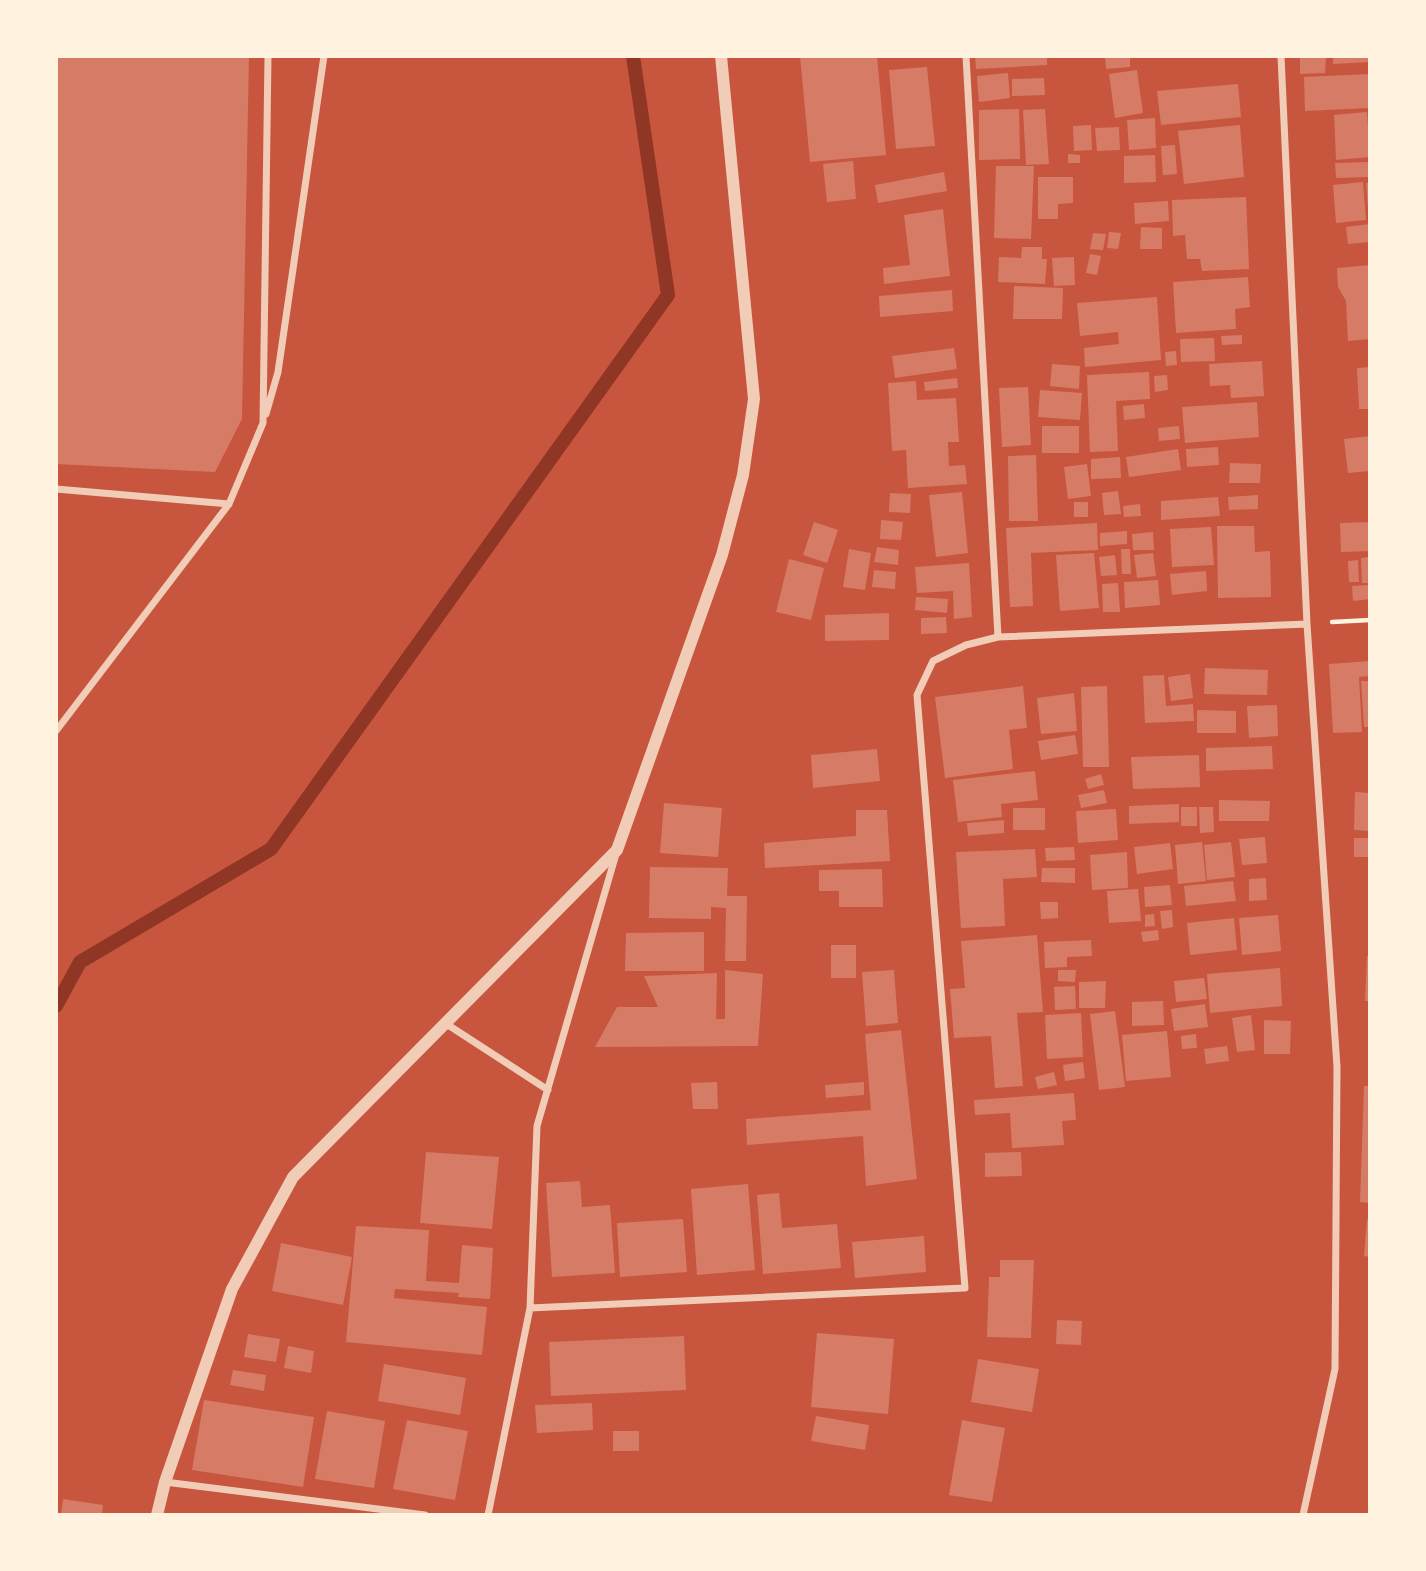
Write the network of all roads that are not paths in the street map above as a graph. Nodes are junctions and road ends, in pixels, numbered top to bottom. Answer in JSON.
{"nodes":[{"id":1,"x":268,"y":56,"type":"edge"},
{"id":2,"x":324,"y":56,"type":"edge"},
{"id":3,"x":721,"y":56,"type":"edge"},
{"id":4,"x":966,"y":56,"type":"edge"},
{"id":5,"x":1281,"y":56,"type":"edge"},
{"id":6,"x":263,"y":423,"type":"junction"},
{"id":7,"x":56,"y":489,"type":"edge"},
{"id":8,"x":229,"y":504,"type":"junction"},
{"id":9,"x":1307,"y":624,"type":"junction"},
{"id":10,"x":998,"y":637,"type":"junction"},
{"id":11,"x":56,"y":732,"type":"edge"},
{"id":12,"x":617,"y":850,"type":"junction"},
{"id":13,"x":445,"y":1023,"type":"junction"},
{"id":14,"x":548,"y":1090,"type":"junction"},
{"id":15,"x":530,"y":1308,"type":"junction"},
{"id":16,"x":165,"y":1482,"type":"junction"},
{"id":17,"x":157,"y":1515,"type":"edge"},
{"id":18,"x":425,"y":1515,"type":"edge"},
{"id":19,"x":488,"y":1515,"type":"edge"},
{"id":20,"x":1303,"y":1515,"type":"edge"}],
"edges":[{"from":1,"to":6,"type":"street"},
{"from":2,"to":6,"type":"street"},
{"from":3,"to":12,"type":"street"},
{"from":4,"to":10,"type":"street"},
{"from":5,"to":9,"type":"street"},
{"from":6,"to":8,"type":"street"},
{"from":7,"to":8,"type":"street"},
{"from":8,"to":11,"type":"street"},
{"from":9,"to":10,"type":"street"},
{"from":9,"to":20,"type":"street"},
{"from":10,"to":15,"type":"street"},
{"from":12,"to":13,"type":"street"},
{"from":12,"to":14,"type":"street"},
{"from":13,"to":14,"type":"street"},
{"from":13,"to":16,"type":"street"},
{"from":14,"to":15,"type":"street"},
{"from":15,"to":19,"type":"street"},
{"from":16,"to":17,"type":"street"},
{"from":16,"to":18,"type":"street"}]}
